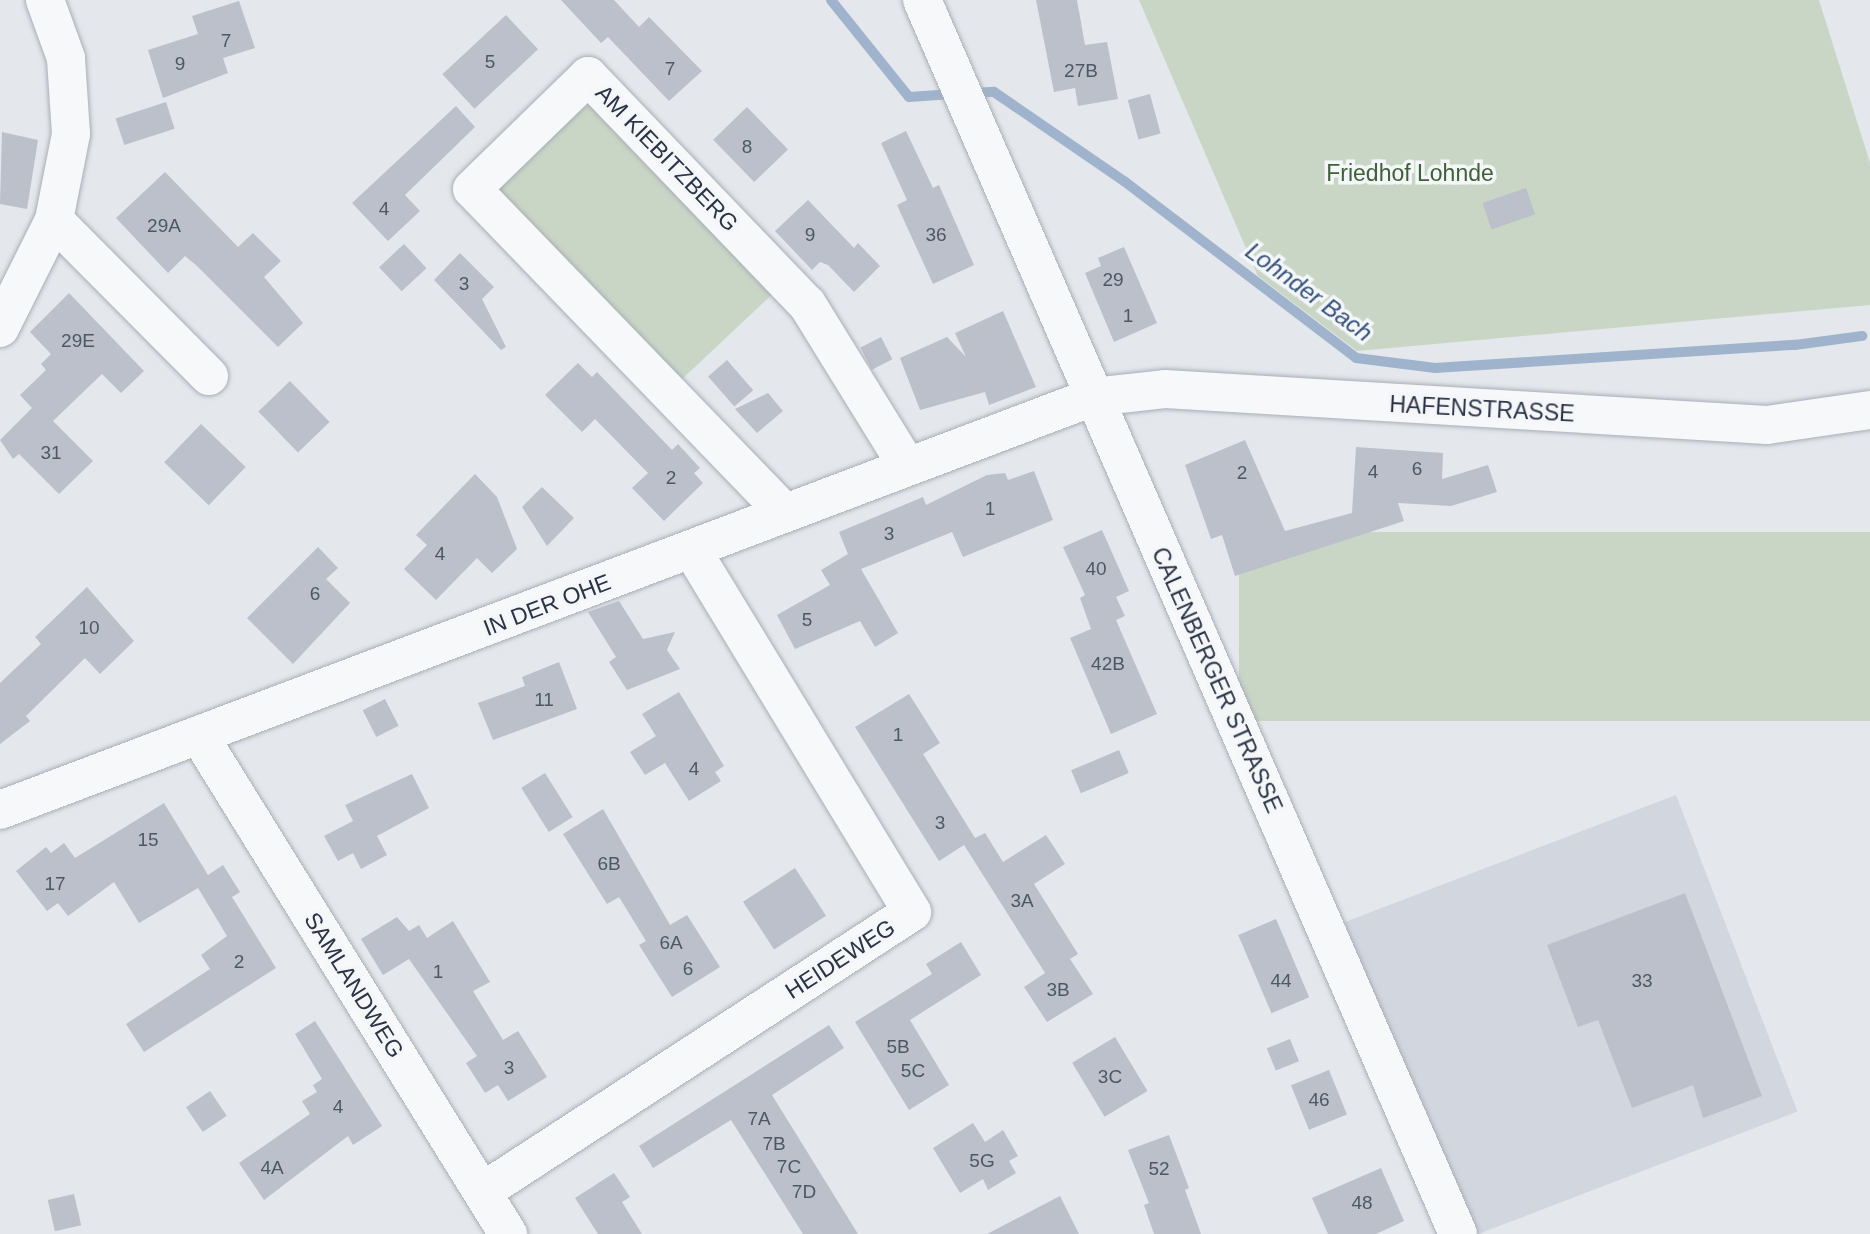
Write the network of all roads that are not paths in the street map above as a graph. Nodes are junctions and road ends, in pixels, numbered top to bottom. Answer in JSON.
{"nodes":[{"id":1,"x":922,"y":0,"type":"edge"},
{"id":2,"x":46,"y":4,"type":"edge"},
{"id":3,"x":54,"y":220,"type":"junction"},
{"id":4,"x":0,"y":328,"type":"edge"},
{"id":5,"x":209,"y":376,"type":"dead end"},
{"id":6,"x":1093,"y":397,"type":"junction"},
{"id":7,"x":1870,"y":410,"type":"edge"},
{"id":8,"x":906,"y":464,"type":"junction"},
{"id":9,"x":785,"y":513,"type":"junction"},
{"id":10,"x":692,"y":550,"type":"junction"},
{"id":11,"x":200,"y":737,"type":"junction"},
{"id":12,"x":0,"y":810,"type":"edge"},
{"id":13,"x":482,"y":1192,"type":"junction"},
{"id":14,"x":508,"y":1234,"type":"edge"},
{"id":15,"x":1458,"y":1234,"type":"edge"}],
"edges":[{"from":1,"to":6,"type":"street","name":"CALENBERGER STRASSE"},
{"from":2,"to":3,"type":"street"},
{"from":3,"to":4,"type":"street"},
{"from":3,"to":5,"type":"street"},
{"from":6,"to":7,"type":"street","name":"HAFENSTRASSE"},
{"from":6,"to":8,"type":"street","name":"IN DER OHE"},
{"from":6,"to":15,"type":"street","name":"CALENBERGER STRASSE"},
{"from":8,"to":9,"type":"street","name":"IN DER OHE"},
{"from":8,"to":9,"type":"street","name":"AM KIEBITZBERG"},
{"from":9,"to":10,"type":"street","name":"IN DER OHE"},
{"from":10,"to":11,"type":"street","name":"IN DER OHE"},
{"from":10,"to":13,"type":"street","name":"HEIDEWEG"},
{"from":11,"to":12,"type":"street","name":"IN DER OHE"},
{"from":11,"to":13,"type":"street","name":"SAMLANDWEG"},
{"from":13,"to":14,"type":"street","name":"SAMLANDWEG"}]}
